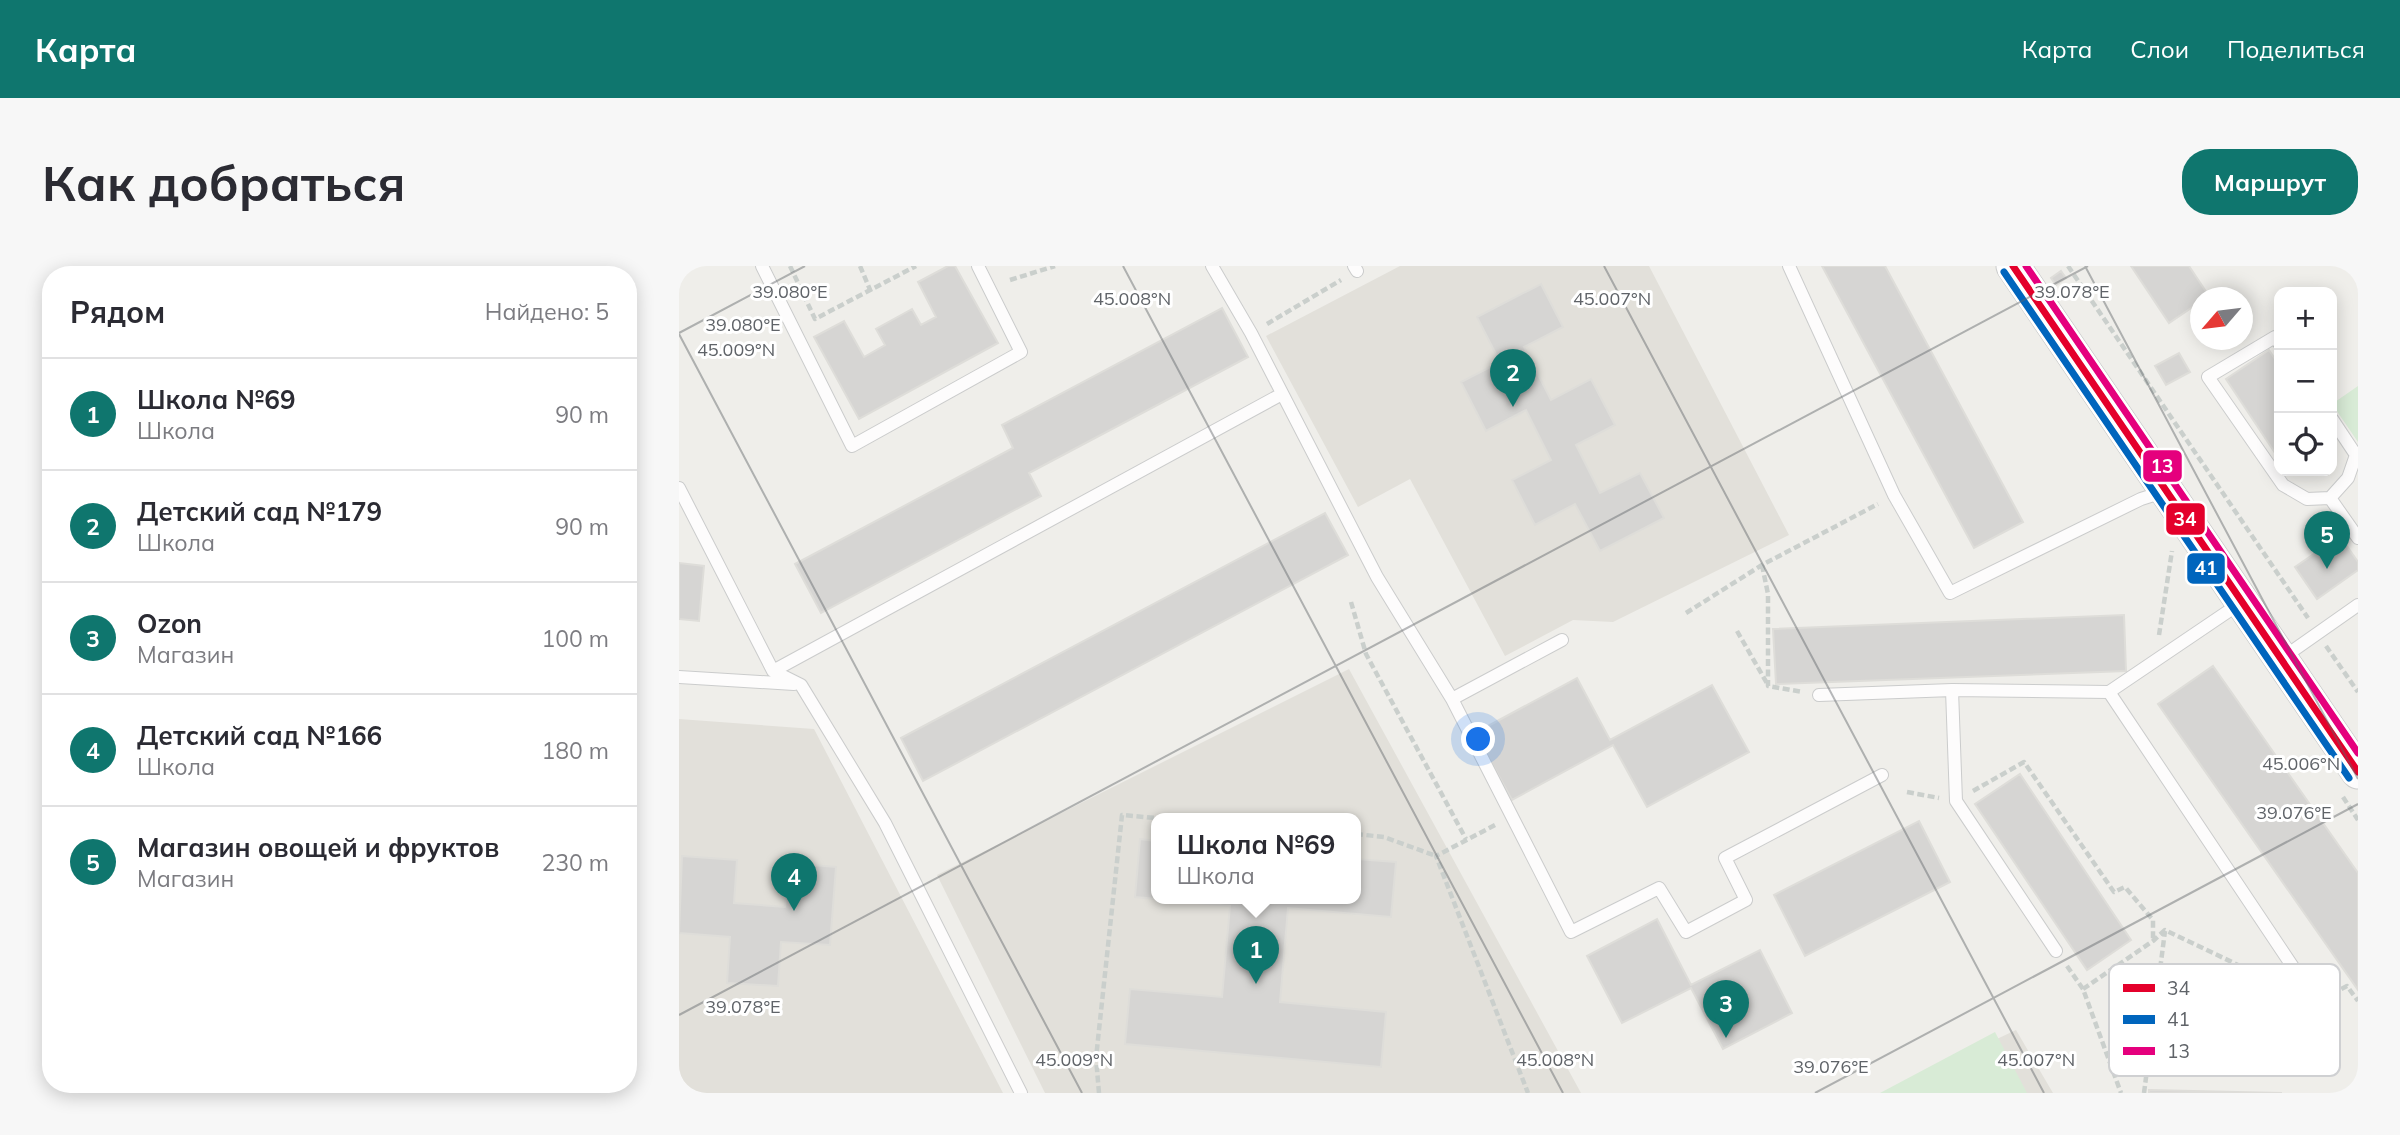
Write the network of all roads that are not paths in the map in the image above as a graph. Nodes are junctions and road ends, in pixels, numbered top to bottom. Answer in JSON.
{"nodes":[{"id":1,"x":762,"y":266,"type":"edge"},
{"id":2,"x":978,"y":266,"type":"edge"},
{"id":3,"x":1212,"y":266,"type":"edge"},
{"id":4,"x":1789,"y":266,"type":"edge"},
{"id":5,"x":2013,"y":266,"type":"edge"},
{"id":6,"x":2274,"y":338,"type":"edge"},
{"id":7,"x":1282,"y":394,"type":"junction"},
{"id":8,"x":2337,"y":426,"type":"edge"},
{"id":9,"x":679,"y":488,"type":"edge"},
{"id":10,"x":2167,"y":491,"type":"junction"},
{"id":11,"x":2330,"y":498,"type":"junction"},
{"id":12,"x":2358,"y":538,"type":"edge"},
{"id":13,"x":2242,"y":602,"type":"junction"},
{"id":14,"x":2358,"y":605,"type":"edge"},
{"id":15,"x":1562,"y":640,"type":"dead end"},
{"id":16,"x":2280,"y":659,"type":"junction"},
{"id":17,"x":773,"y":671,"type":"junction"},
{"id":18,"x":679,"y":677,"type":"edge"},
{"id":19,"x":801,"y":685,"type":"junction"},
{"id":20,"x":1952,"y":690,"type":"junction"},
{"id":21,"x":2109,"y":692,"type":"junction"},
{"id":22,"x":1819,"y":695,"type":"road end"},
{"id":23,"x":1452,"y":699,"type":"junction"},
{"id":24,"x":2358,"y":772,"type":"edge"},
{"id":25,"x":1882,"y":775,"type":"dead end"},
{"id":26,"x":2056,"y":951,"type":"road end"},
{"id":27,"x":2291,"y":964,"type":"edge"},
{"id":28,"x":1021,"y":1093,"type":"edge"}],
"edges":[{"from":1,"to":2,"type":"lane"},
{"from":3,"to":7,"type":"lane"},
{"from":4,"to":10,"type":"lane"},
{"from":5,"to":10,"type":"street"},
{"from":6,"to":11,"type":"lane"},
{"from":7,"to":17,"type":"lane"},
{"from":7,"to":23,"type":"lane"},
{"from":8,"to":11,"type":"lane"},
{"from":9,"to":17,"type":"lane"},
{"from":10,"to":13,"type":"street"},
{"from":11,"to":12,"type":"lane"},
{"from":13,"to":16,"type":"street"},
{"from":13,"to":21,"type":"lane"},
{"from":14,"to":16,"type":"lane"},
{"from":15,"to":23,"type":"lane"},
{"from":16,"to":24,"type":"street"},
{"from":17,"to":19,"type":"lane"},
{"from":18,"to":19,"type":"lane"},
{"from":19,"to":28,"type":"lane"},
{"from":20,"to":21,"type":"lane"},
{"from":20,"to":22,"type":"lane"},
{"from":20,"to":26,"type":"lane"},
{"from":21,"to":27,"type":"lane"},
{"from":23,"to":25,"type":"lane"}]}
